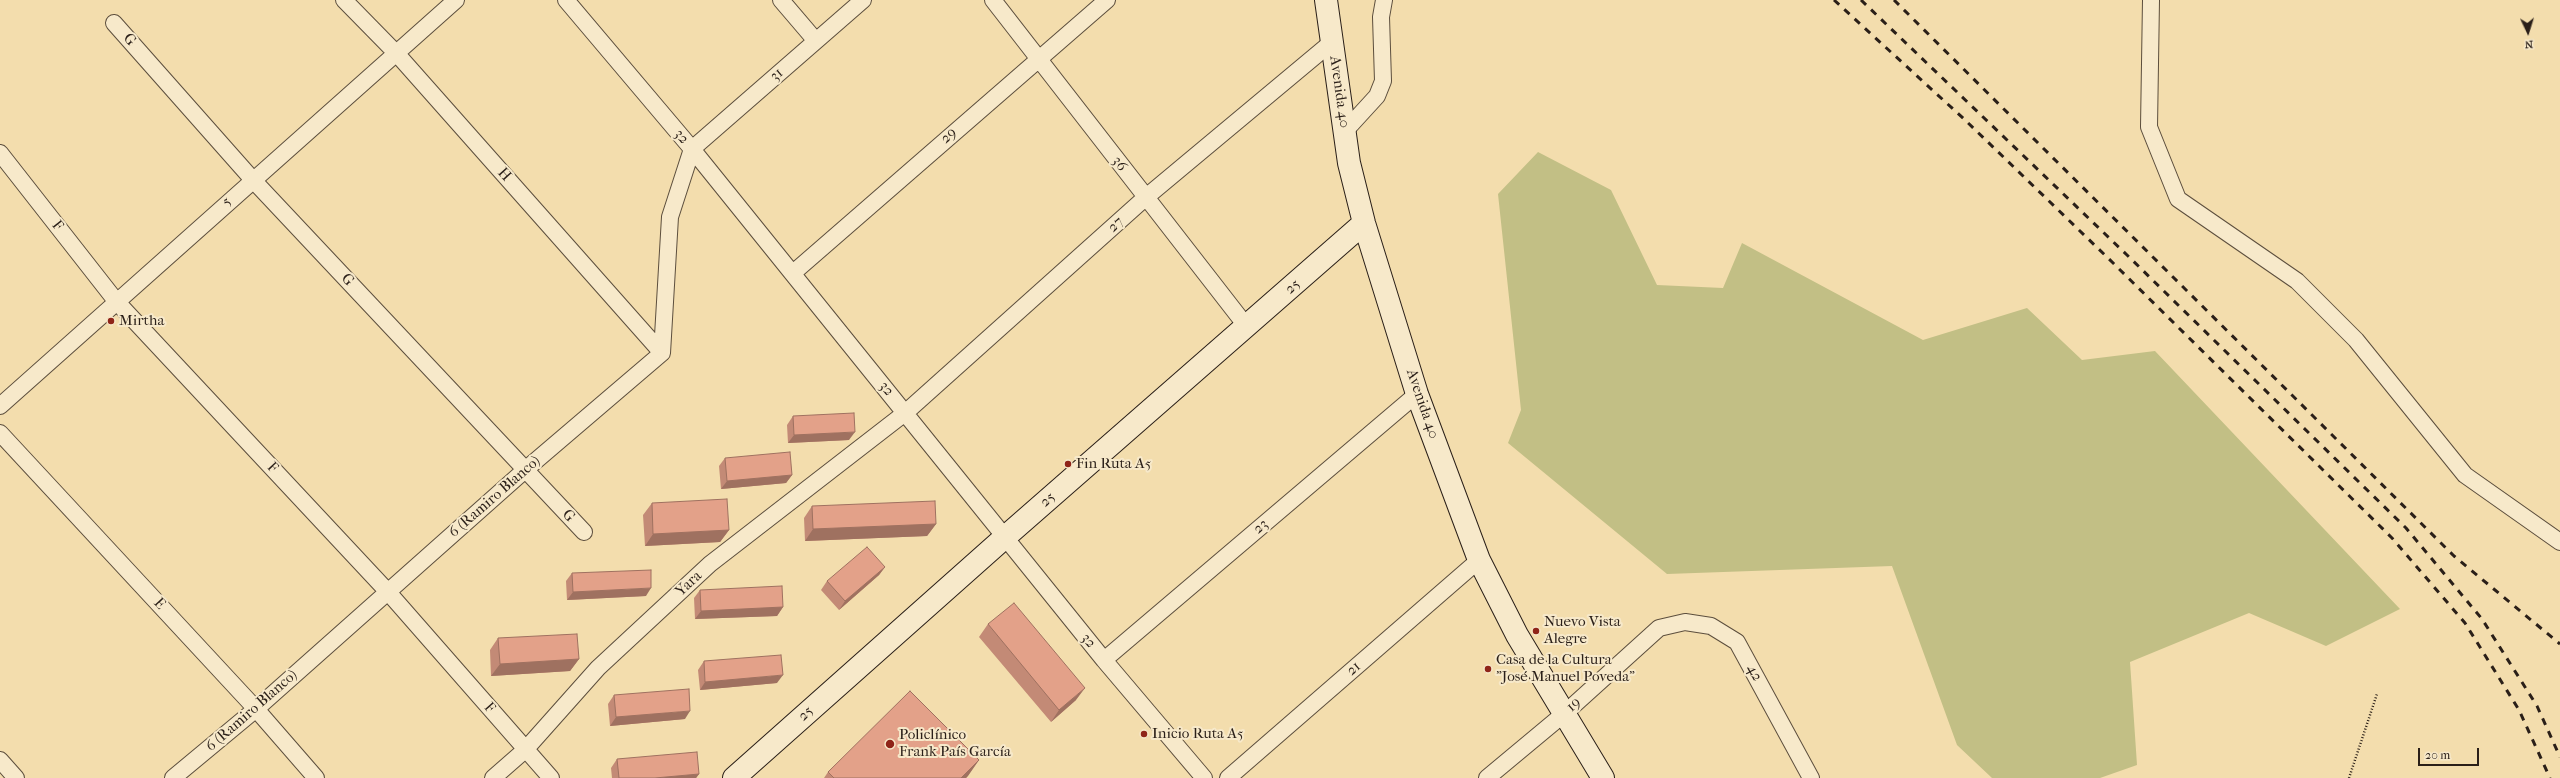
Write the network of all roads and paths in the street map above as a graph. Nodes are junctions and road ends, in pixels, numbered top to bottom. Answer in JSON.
{"nodes":[{"id":1,"x":344,"y":0,"type":"edge"},
{"id":2,"x":456,"y":0,"type":"edge"},
{"id":3,"x":566,"y":0,"type":"edge"},
{"id":4,"x":781,"y":0,"type":"edge"},
{"id":5,"x":863,"y":0,"type":"edge"},
{"id":6,"x":993,"y":0,"type":"edge"},
{"id":7,"x":1107,"y":0,"type":"edge"},
{"id":8,"x":1326,"y":0,"type":"edge"},
{"id":9,"x":1384,"y":0,"type":"edge"},
{"id":10,"x":2151,"y":0,"type":"edge"},
{"id":11,"x":114,"y":23,"type":"dead end"},
{"id":12,"x":816,"y":41,"type":"junction"},
{"id":13,"x":1332,"y":42,"type":"junction"},
{"id":14,"x":397,"y":54,"type":"junction"},
{"id":15,"x":1038,"y":58,"type":"junction"},
{"id":16,"x":1345,"y":131,"type":"junction"},
{"id":17,"x":692,"y":149,"type":"junction"},
{"id":18,"x":0,"y":153,"type":"edge"},
{"id":19,"x":253,"y":180,"type":"junction"},
{"id":20,"x":1145,"y":198,"type":"junction"},
{"id":21,"x":1364,"y":223,"type":"junction"},
{"id":22,"x":792,"y":273,"type":"junction"},
{"id":23,"x":116,"y":301,"type":"junction"},
{"id":24,"x":1247,"y":327,"type":"junction"},
{"id":25,"x":662,"y":353,"type":"junction"},
{"id":26,"x":1417,"y":394,"type":"junction"},
{"id":27,"x":0,"y":406,"type":"edge"},
{"id":28,"x":905,"y":413,"type":"junction"},
{"id":29,"x":0,"y":433,"type":"edge"},
{"id":30,"x":525,"y":470,"type":"junction"},
{"id":31,"x":584,"y":532,"type":"dead end"},
{"id":32,"x":1004,"y":538,"type":"junction"},
{"id":33,"x":2560,"y":542,"type":"edge"},
{"id":34,"x":1479,"y":560,"type":"junction"},
{"id":35,"x":388,"y":592,"type":"junction"},
{"id":36,"x":1659,"y":628,"type":"joint"},
{"id":37,"x":1104,"y":660,"type":"junction"},
{"id":38,"x":2377,"y":694,"type":"dead end"},
{"id":39,"x":256,"y":709,"type":"junction"},
{"id":40,"x":1565,"y":713,"type":"junction"},
{"id":41,"x":526,"y":750,"type":"junction"},
{"id":42,"x":0,"y":760,"type":"edge"},
{"id":43,"x":16,"y":778,"type":"edge"},
{"id":44,"x":173,"y":778,"type":"edge"},
{"id":45,"x":316,"y":778,"type":"edge"},
{"id":46,"x":493,"y":778,"type":"edge"},
{"id":47,"x":550,"y":778,"type":"edge"},
{"id":48,"x":734,"y":778,"type":"edge"},
{"id":49,"x":1204,"y":778,"type":"edge"},
{"id":50,"x":1228,"y":778,"type":"edge"},
{"id":51,"x":1487,"y":778,"type":"edge"},
{"id":52,"x":1603,"y":778,"type":"edge"},
{"id":53,"x":1811,"y":778,"type":"edge"},
{"id":54,"x":2349,"y":778,"type":"edge"}],
"edges":[{"from":1,"to":14,"type":"street","name":"H"},
{"from":2,"to":14,"type":"street","name":"5"},
{"from":3,"to":17,"type":"street","name":"32"},
{"from":4,"to":12,"type":"street"},
{"from":5,"to":12,"type":"street","name":"31"},
{"from":6,"to":15,"type":"street","name":"36"},
{"from":7,"to":15,"type":"street","name":"29"},
{"from":8,"to":13,"type":"main road","name":"Avenida 40"},
{"from":9,"to":16,"type":"street"},
{"from":10,"to":33,"type":"street"},
{"from":11,"to":19,"type":"street","name":"G"},
{"from":12,"to":17,"type":"street","name":"31"},
{"from":13,"to":16,"type":"main road","name":"Avenida 40"},
{"from":13,"to":20,"type":"street","name":"27"},
{"from":14,"to":19,"type":"street","name":"5"},
{"from":14,"to":25,"type":"street","name":"H"},
{"from":15,"to":20,"type":"street","name":"36"},
{"from":15,"to":22,"type":"street","name":"29"},
{"from":16,"to":21,"type":"main road","name":"Avenida 40"},
{"from":17,"to":22,"type":"street","name":"32"},
{"from":17,"to":25,"type":"street"},
{"from":18,"to":23,"type":"street","name":"F"},
{"from":19,"to":23,"type":"street","name":"5"},
{"from":19,"to":30,"type":"street","name":"G"},
{"from":20,"to":24,"type":"street","name":"36"},
{"from":20,"to":28,"type":"street","name":"27"},
{"from":21,"to":24,"type":"main road","name":"25"},
{"from":21,"to":26,"type":"main road","name":"Avenida 40"},
{"from":22,"to":28,"type":"street","name":"32"},
{"from":23,"to":27,"type":"street","name":"5"},
{"from":23,"to":35,"type":"street","name":"F"},
{"from":24,"to":32,"type":"main road","name":"25"},
{"from":25,"to":30,"type":"street","name":"6 (Ramiro Blanco)"},
{"from":26,"to":34,"type":"main road","name":"Avenida 40"},
{"from":26,"to":37,"type":"street","name":"23"},
{"from":28,"to":32,"type":"street","name":"32"},
{"from":28,"to":41,"type":"street","name":"Yara"},
{"from":29,"to":39,"type":"street","name":"E"},
{"from":30,"to":31,"type":"street","name":"G"},
{"from":30,"to":35,"type":"street","name":"6 (Ramiro Blanco)"},
{"from":32,"to":37,"type":"street","name":"32"},
{"from":32,"to":48,"type":"main road","name":"25"},
{"from":34,"to":40,"type":"main road","name":"Avenida 40"},
{"from":34,"to":50,"type":"street","name":"21"},
{"from":35,"to":39,"type":"street","name":"6 (Ramiro Blanco)"},
{"from":35,"to":41,"type":"street","name":"F"},
{"from":36,"to":40,"type":"street","name":"19"},
{"from":36,"to":53,"type":"street","name":"42"},
{"from":37,"to":49,"type":"street","name":"32"},
{"from":38,"to":54,"type":"path"},
{"from":39,"to":44,"type":"street","name":"6 (Ramiro Blanco)"},
{"from":39,"to":45,"type":"street","name":"E"},
{"from":40,"to":51,"type":"street","name":"19"},
{"from":40,"to":52,"type":"main road","name":"Avenida 40"},
{"from":41,"to":46,"type":"street","name":"Yara"},
{"from":41,"to":47,"type":"street","name":"F"},
{"from":42,"to":43,"type":"street"}]}
